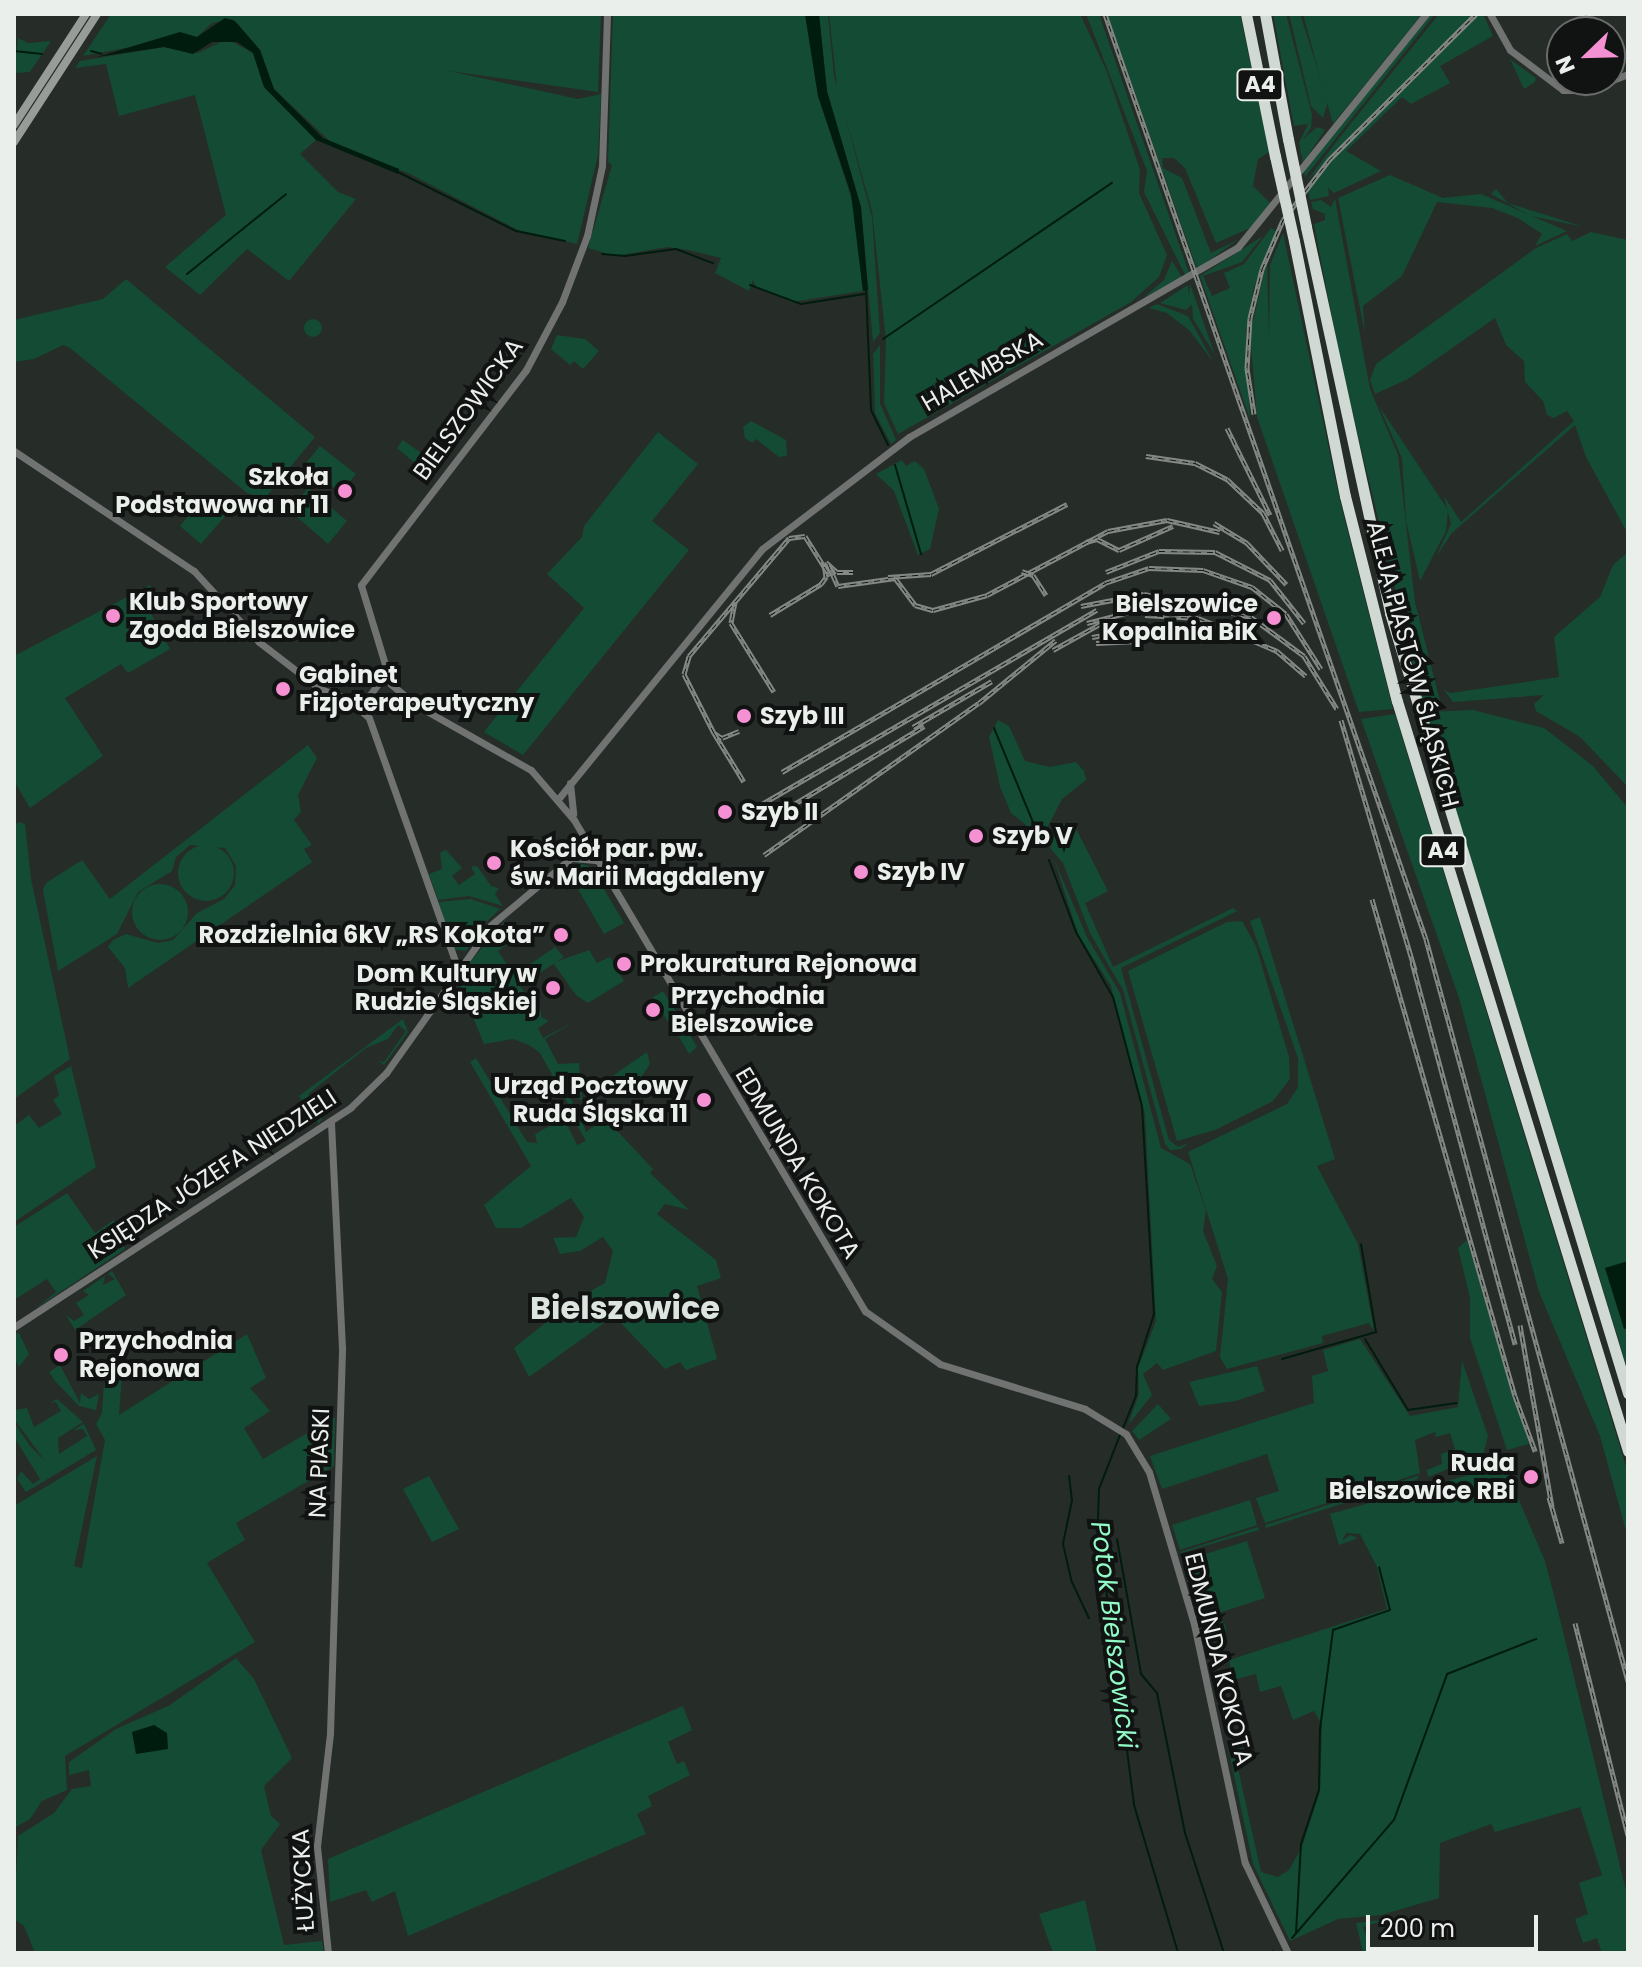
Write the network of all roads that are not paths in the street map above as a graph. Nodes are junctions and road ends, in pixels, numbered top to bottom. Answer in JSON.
{"nodes":[{"id":1,"x":86,"y":14,"type":"edge"},
{"id":2,"x":97,"y":14,"type":"edge"},
{"id":3,"x":607,"y":14,"type":"edge"},
{"id":4,"x":1246,"y":14,"type":"edge"},
{"id":5,"x":1265,"y":14,"type":"edge"},
{"id":6,"x":1426,"y":14,"type":"edge"},
{"id":7,"x":1490,"y":14,"type":"edge"},
{"id":8,"x":1628,"y":74,"type":"edge"},
{"id":9,"x":14,"y":125,"type":"edge"},
{"id":10,"x":14,"y":142,"type":"edge"},
{"id":11,"x":14,"y":451,"type":"edge"},
{"id":12,"x":384,"y":672,"type":"junction"},
{"id":13,"x":393,"y":688,"type":"junction"},
{"id":14,"x":346,"y":698,"type":"junction"},
{"id":15,"x":367,"y":700,"type":"junction"},
{"id":16,"x":390,"y":700,"type":"junction"},
{"id":17,"x":416,"y":705,"type":"junction"},
{"id":18,"x":369,"y":718,"type":"junction"},
{"id":19,"x":570,"y":783,"type":"junction"},
{"id":20,"x":547,"y":785,"type":"junction"},
{"id":21,"x":559,"y":798,"type":"junction"},
{"id":22,"x":574,"y":820,"type":"junction"},
{"id":23,"x":588,"y":844,"type":"junction"},
{"id":24,"x":573,"y":858,"type":"junction"},
{"id":25,"x":598,"y":860,"type":"junction"},
{"id":26,"x":458,"y":969,"type":"junction"},
{"id":27,"x":331,"y":1123,"type":"junction"},
{"id":28,"x":14,"y":1327,"type":"edge"},
{"id":29,"x":1628,"y":1393,"type":"edge"},
{"id":30,"x":1628,"y":1451,"type":"edge"},
{"id":31,"x":320,"y":1804,"type":"joint"},
{"id":32,"x":328,"y":1953,"type":"edge"},
{"id":33,"x":1288,"y":1953,"type":"edge"}],
"edges":[{"from":1,"to":9,"type":"main road"},
{"from":2,"to":10,"type":"main road"},
{"from":3,"to":12,"type":"street","name":"BIELSZOWICKA"},
{"from":4,"to":30,"type":"highway","name":"ALEJA PIASTÓW ŚLĄSKICH","number":"A4","bridge":true},
{"from":5,"to":29,"type":"highway","name":"ALEJA PIASTÓW ŚLĄSKICH","number":"A4","bridge":true},
{"from":6,"to":19,"type":"street","name":"HALEMBSKA"},
{"from":7,"to":8,"type":"street"},
{"from":11,"to":14,"type":"street","name":"EDMUNDA KOKOTA"},
{"from":12,"to":13,"type":"street","name":"BIELSZOWICKA"},
{"from":12,"to":15,"type":"street"},
{"from":12,"to":16,"type":"street","name":"BIELSZOWICKA"},
{"from":13,"to":16,"type":"street"},
{"from":13,"to":17,"type":"street","name":"BIELSZOWICKA"},
{"from":14,"to":15,"type":"street","name":"EDMUNDA KOKOTA"},
{"from":14,"to":18,"type":"street"},
{"from":15,"to":16,"type":"street","name":"EDMUNDA KOKOTA"},
{"from":15,"to":18,"type":"street"},
{"from":16,"to":17,"type":"street","name":"EDMUNDA KOKOTA"},
{"from":17,"to":20,"type":"street","name":"EDMUNDA KOKOTA"},
{"from":18,"to":26,"type":"street"},
{"from":19,"to":20,"type":"street"},
{"from":19,"to":21,"type":"street","name":"HALEMBSKA"},
{"from":19,"to":22,"type":"street"},
{"from":20,"to":21,"type":"street","name":"EDMUNDA KOKOTA"},
{"from":21,"to":22,"type":"street","name":"EDMUNDA KOKOTA"},
{"from":22,"to":23,"type":"street","name":"EDMUNDA KOKOTA"},
{"from":23,"to":24,"type":"street","name":"KSIĘDZA JÓZEFA NIEDZIELI"},
{"from":23,"to":25,"type":"street","name":"EDMUNDA KOKOTA"},
{"from":24,"to":25,"type":"street"},
{"from":24,"to":26,"type":"street","name":"KSIĘDZA JÓZEFA NIEDZIELI"},
{"from":25,"to":33,"type":"street","name":"EDMUNDA KOKOTA"},
{"from":26,"to":27,"type":"street","name":"KSIĘDZA JÓZEFA NIEDZIELI"},
{"from":27,"to":28,"type":"street","name":"KSIĘDZA JÓZEFA NIEDZIELI"},
{"from":27,"to":31,"type":"street","name":"NA PIASKI"},
{"from":31,"to":32,"type":"street","name":"ŁUŻYCKA"}]}
